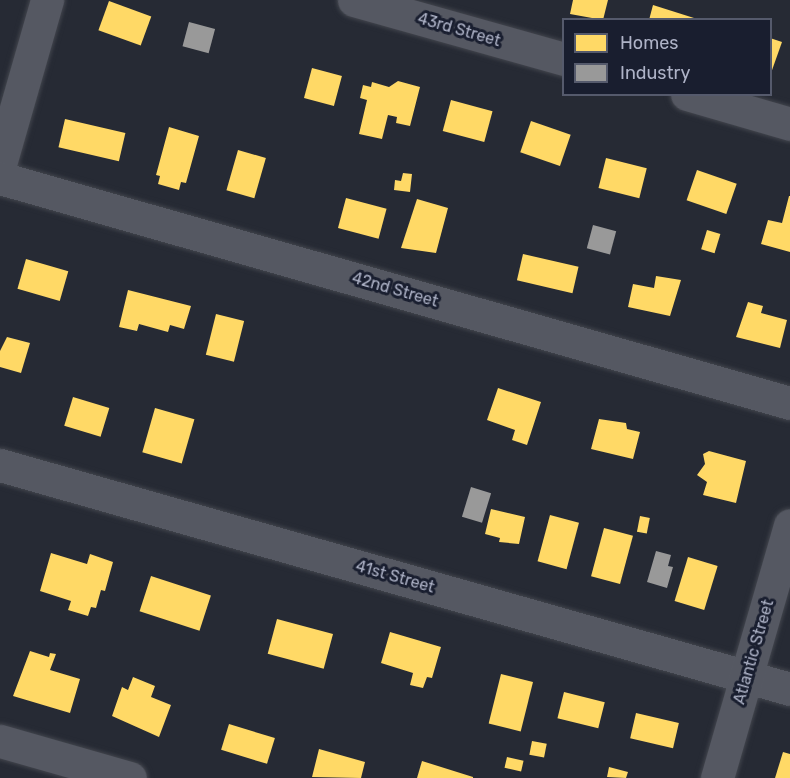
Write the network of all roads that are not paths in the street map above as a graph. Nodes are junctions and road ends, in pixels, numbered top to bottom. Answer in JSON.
{"nodes":[{"id":1,"x":47,"y":0,"type":"edge"},
{"id":2,"x":354,"y":0,"type":"edge"},
{"id":3,"x":562,"y":59,"type":"edge"},
{"id":4,"x":694,"y":96,"type":"edge"},
{"id":5,"x":790,"y":124,"type":"edge"},
{"id":6,"x":0,"y":164,"type":"edge"},
{"id":7,"x":0,"y":178,"type":"edge"},
{"id":8,"x":790,"y":403,"type":"edge"},
{"id":9,"x":0,"y":465,"type":"edge"},
{"id":10,"x":790,"y":525,"type":"edge"},
{"id":11,"x":746,"y":677,"type":"junction"},
{"id":12,"x":790,"y":689,"type":"edge"},
{"id":13,"x":0,"y":741,"type":"edge"},
{"id":14,"x":130,"y":778,"type":"edge"},
{"id":15,"x":717,"y":778,"type":"edge"}],
"edges":[{"from":1,"to":6,"type":"street"},
{"from":2,"to":3,"type":"street","name":"43rd Street"},
{"from":4,"to":5,"type":"street"},
{"from":7,"to":8,"type":"street","name":"42nd Street"},
{"from":9,"to":11,"type":"street","name":"41st Street"},
{"from":10,"to":11,"type":"street","name":"Atlantic Street"},
{"from":11,"to":12,"type":"street","name":"41st Street"},
{"from":11,"to":15,"type":"street","name":"Atlantic Street"},
{"from":13,"to":14,"type":"street"}]}
